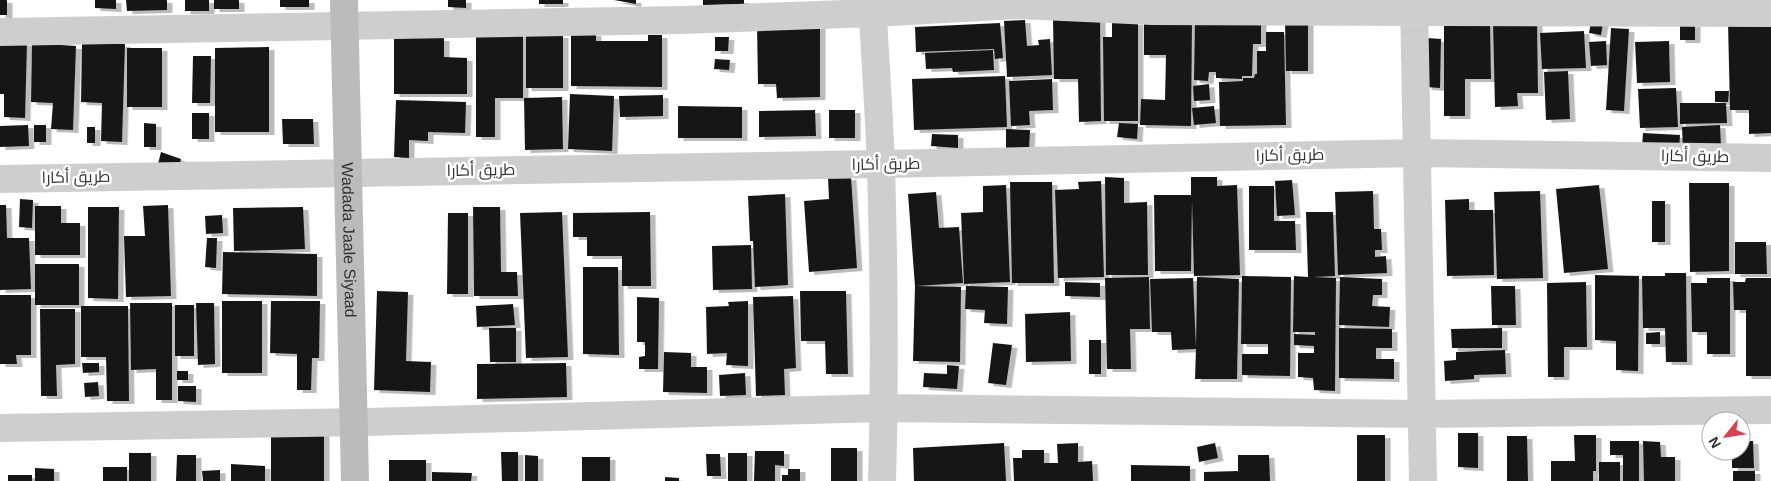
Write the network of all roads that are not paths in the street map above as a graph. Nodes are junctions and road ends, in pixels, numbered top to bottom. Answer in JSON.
{"nodes":[{"id":1,"x":344,"y":0,"type":"edge"},
{"id":2,"x":1414,"y":6,"type":"edge"},
{"id":3,"x":872,"y":7,"type":"edge"},
{"id":4,"x":1771,"y":12,"type":"edge"},
{"id":5,"x":345,"y":27,"type":"junction"},
{"id":6,"x":0,"y":32,"type":"edge"},
{"id":7,"x":1417,"y":153,"type":"junction"},
{"id":8,"x":1771,"y":158,"type":"edge"},
{"id":9,"x":881,"y":164,"type":"junction"},
{"id":10,"x":348,"y":172,"type":"junction"},
{"id":11,"x":0,"y":179,"type":"edge"},
{"id":12,"x":884,"y":408,"type":"junction"},
{"id":13,"x":1771,"y":410,"type":"edge"},
{"id":14,"x":1422,"y":414,"type":"junction"},
{"id":15,"x":355,"y":422,"type":"junction"},
{"id":16,"x":0,"y":428,"type":"edge"},
{"id":17,"x":355,"y":481,"type":"edge"},
{"id":18,"x":882,"y":481,"type":"edge"},
{"id":19,"x":1423,"y":481,"type":"edge"}],
"edges":[{"from":1,"to":5,"type":"main road","name":"Wadada Jaale Siyaad"},
{"from":2,"to":3,"type":"street"},
{"from":2,"to":4,"type":"street"},
{"from":2,"to":7,"type":"street"},
{"from":3,"to":5,"type":"street"},
{"from":3,"to":9,"type":"street"},
{"from":5,"to":6,"type":"street"},
{"from":5,"to":10,"type":"main road","name":"Wadada Jaale Siyaad"},
{"from":7,"to":8,"type":"street","name":"طريق أكارا"},
{"from":7,"to":9,"type":"street","name":"طريق أكارا"},
{"from":7,"to":14,"type":"street"},
{"from":9,"to":10,"type":"street","name":"طريق أكارا"},
{"from":9,"to":12,"type":"street"},
{"from":10,"to":11,"type":"street","name":"طريق أكارا"},
{"from":10,"to":15,"type":"main road","name":"Wadada Jaale Siyaad"},
{"from":12,"to":14,"type":"street"},
{"from":12,"to":15,"type":"street"},
{"from":12,"to":18,"type":"street"},
{"from":13,"to":14,"type":"street"},
{"from":14,"to":19,"type":"street"},
{"from":15,"to":16,"type":"street"},
{"from":15,"to":17,"type":"main road","name":"Wadada Jaale Siyaad"}]}
